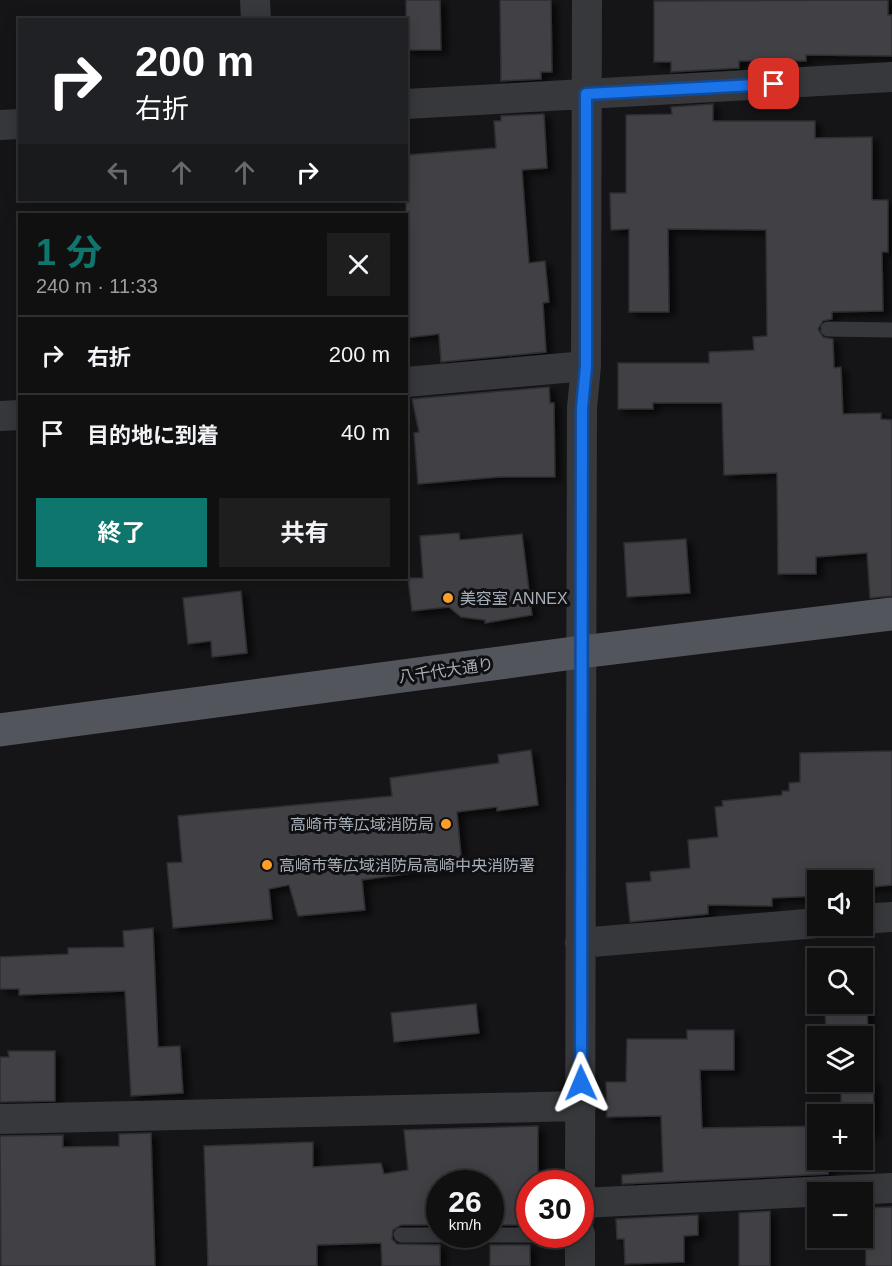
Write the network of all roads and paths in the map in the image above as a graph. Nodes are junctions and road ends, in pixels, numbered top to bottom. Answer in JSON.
{"nodes":[{"id":1,"x":255,"y":0,"type":"edge"},
{"id":2,"x":587,"y":0,"type":"edge"},
{"id":3,"x":256,"y":18,"type":"edge"},
{"id":4,"x":892,"y":77,"type":"edge"},
{"id":5,"x":586,"y":94,"type":"junction"},
{"id":6,"x":408,"y":104,"type":"edge"},
{"id":7,"x":18,"y":124,"type":"edge"},
{"id":8,"x":0,"y":125,"type":"edge"},
{"id":9,"x":828,"y":329,"type":"dead end"},
{"id":10,"x":892,"y":330,"type":"edge"},
{"id":11,"x":586,"y":366,"type":"junction"},
{"id":12,"x":408,"y":382,"type":"edge"},
{"id":13,"x":18,"y":415,"type":"edge"},
{"id":14,"x":0,"y":416,"type":"edge"},
{"id":15,"x":892,"y":614,"type":"edge"},
{"id":16,"x":581,"y":652,"type":"junction"},
{"id":17,"x":0,"y":730,"type":"edge"},
{"id":18,"x":892,"y":917,"type":"edge"},
{"id":19,"x":873,"y":918,"type":"edge"},
{"id":20,"x":807,"y":924,"type":"edge"},
{"id":21,"x":580,"y":943,"type":"junction"},
{"id":22,"x":581,"y":1106,"type":"junction"},
{"id":23,"x":0,"y":1119,"type":"edge"},
{"id":24,"x":580,"y":1170,"type":"edge"},
{"id":25,"x":892,"y":1188,"type":"edge"},
{"id":26,"x":594,"y":1202,"type":"edge"},
{"id":27,"x":516,"y":1235,"type":"edge"},
{"id":28,"x":401,"y":1236,"type":"dead end"},
{"id":29,"x":580,"y":1248,"type":"edge"},
{"id":30,"x":580,"y":1266,"type":"edge"}],
"edges":[{"from":1,"to":3,"type":"street"},
{"from":2,"to":5,"type":"street"},
{"from":4,"to":5,"type":"street"},
{"from":5,"to":6,"type":"street"},
{"from":5,"to":11,"type":"street"},
{"from":7,"to":8,"type":"street"},
{"from":9,"to":10,"type":"lane"},
{"from":11,"to":12,"type":"street"},
{"from":11,"to":16,"type":"street"},
{"from":13,"to":14,"type":"street"},
{"from":15,"to":16,"type":"main road","name":"八千代大通り"},
{"from":16,"to":17,"type":"main road","name":"八千代大通り"},
{"from":16,"to":21,"type":"street"},
{"from":18,"to":19,"type":"street"},
{"from":20,"to":21,"type":"street"},
{"from":21,"to":22,"type":"street"},
{"from":22,"to":23,"type":"street"},
{"from":22,"to":24,"type":"street"},
{"from":25,"to":26,"type":"street"},
{"from":27,"to":28,"type":"lane"},
{"from":29,"to":30,"type":"street"}]}
